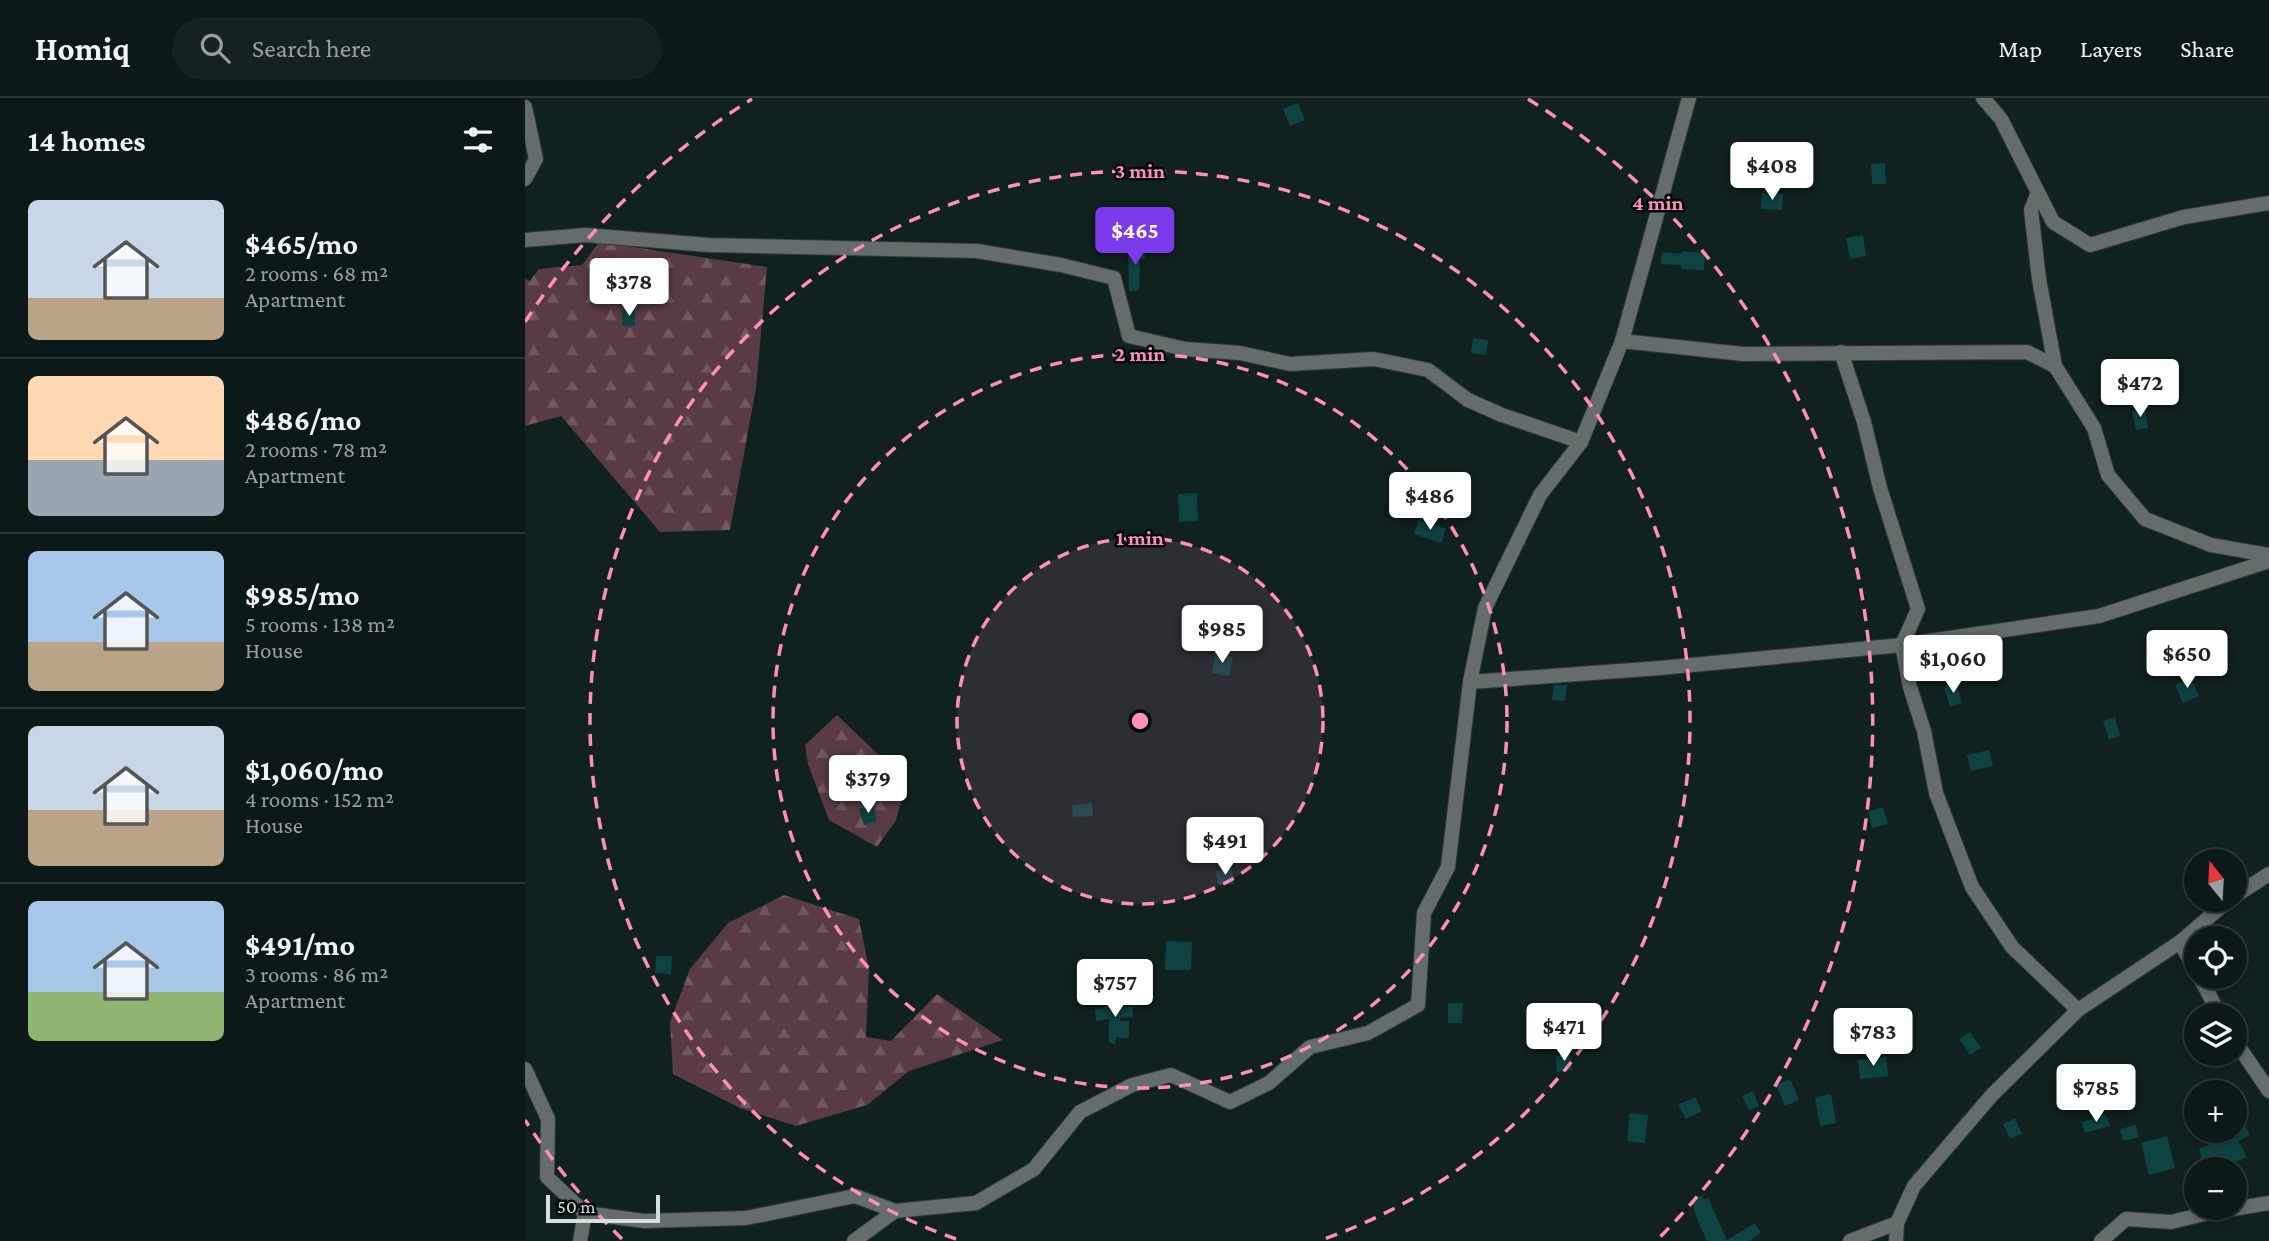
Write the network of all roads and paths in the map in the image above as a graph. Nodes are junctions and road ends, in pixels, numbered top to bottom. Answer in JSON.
{"nodes":[{"id":1,"x":1689,"y":98,"type":"edge"},
{"id":2,"x":1983,"y":98,"type":"edge"},
{"id":3,"x":525,"y":107,"type":"edge"},
{"id":4,"x":525,"y":178,"type":"edge"},
{"id":5,"x":2038,"y":193,"type":"junction"},
{"id":6,"x":2269,"y":203,"type":"edge"},
{"id":7,"x":525,"y":240,"type":"edge"},
{"id":8,"x":1622,"y":341,"type":"junction"},
{"id":9,"x":1841,"y":352,"type":"junction"},
{"id":10,"x":2055,"y":366,"type":"junction"},
{"id":11,"x":1581,"y":442,"type":"junction"},
{"id":12,"x":2269,"y":555,"type":"edge"},
{"id":13,"x":2269,"y":561,"type":"edge"},
{"id":14,"x":1902,"y":645,"type":"junction"},
{"id":15,"x":1470,"y":682,"type":"junction"},
{"id":16,"x":2269,"y":874,"type":"edge"},
{"id":17,"x":2247,"y":888,"type":"edge"},
{"id":18,"x":2215,"y":912,"type":"edge"},
{"id":19,"x":2180,"y":942,"type":"junction"},
{"id":20,"x":2184,"y":950,"type":"edge"},
{"id":21,"x":2078,"y":1010,"type":"junction"},
{"id":22,"x":2247,"y":1059,"type":"edge"},
{"id":23,"x":525,"y":1069,"type":"edge"},
{"id":24,"x":2269,"y":1091,"type":"edge"},
{"id":25,"x":2269,"y":1203,"type":"edge"},
{"id":26,"x":895,"y":1211,"type":"junction"},
{"id":27,"x":585,"y":1213,"type":"junction"},
{"id":28,"x":1897,"y":1223,"type":"junction"},
{"id":29,"x":580,"y":1241,"type":"edge"},
{"id":30,"x":854,"y":1241,"type":"edge"},
{"id":31,"x":1850,"y":1241,"type":"edge"},
{"id":32,"x":1896,"y":1241,"type":"edge"},
{"id":33,"x":2101,"y":1241,"type":"edge"}],
"edges":[{"from":1,"to":8,"type":"street"},
{"from":2,"to":5,"type":"street"},
{"from":3,"to":4,"type":"street"},
{"from":5,"to":6,"type":"street"},
{"from":5,"to":10,"type":"street"},
{"from":7,"to":11,"type":"street"},
{"from":8,"to":9,"type":"street"},
{"from":8,"to":11,"type":"street"},
{"from":9,"to":10,"type":"street"},
{"from":9,"to":14,"type":"street"},
{"from":10,"to":12,"type":"street"},
{"from":11,"to":15,"type":"street"},
{"from":13,"to":14,"type":"street"},
{"from":14,"to":15,"type":"street"},
{"from":14,"to":21,"type":"street"},
{"from":15,"to":26,"type":"street"},
{"from":16,"to":17,"type":"street"},
{"from":18,"to":19,"type":"street"},
{"from":19,"to":20,"type":"street"},
{"from":19,"to":21,"type":"street"},
{"from":21,"to":28,"type":"street"},
{"from":22,"to":24,"type":"street"},
{"from":23,"to":27,"type":"street"},
{"from":25,"to":33,"type":"street"},
{"from":26,"to":27,"type":"street"},
{"from":26,"to":30,"type":"street"},
{"from":27,"to":29,"type":"street"},
{"from":28,"to":31,"type":"street"},
{"from":28,"to":32,"type":"street"}]}
